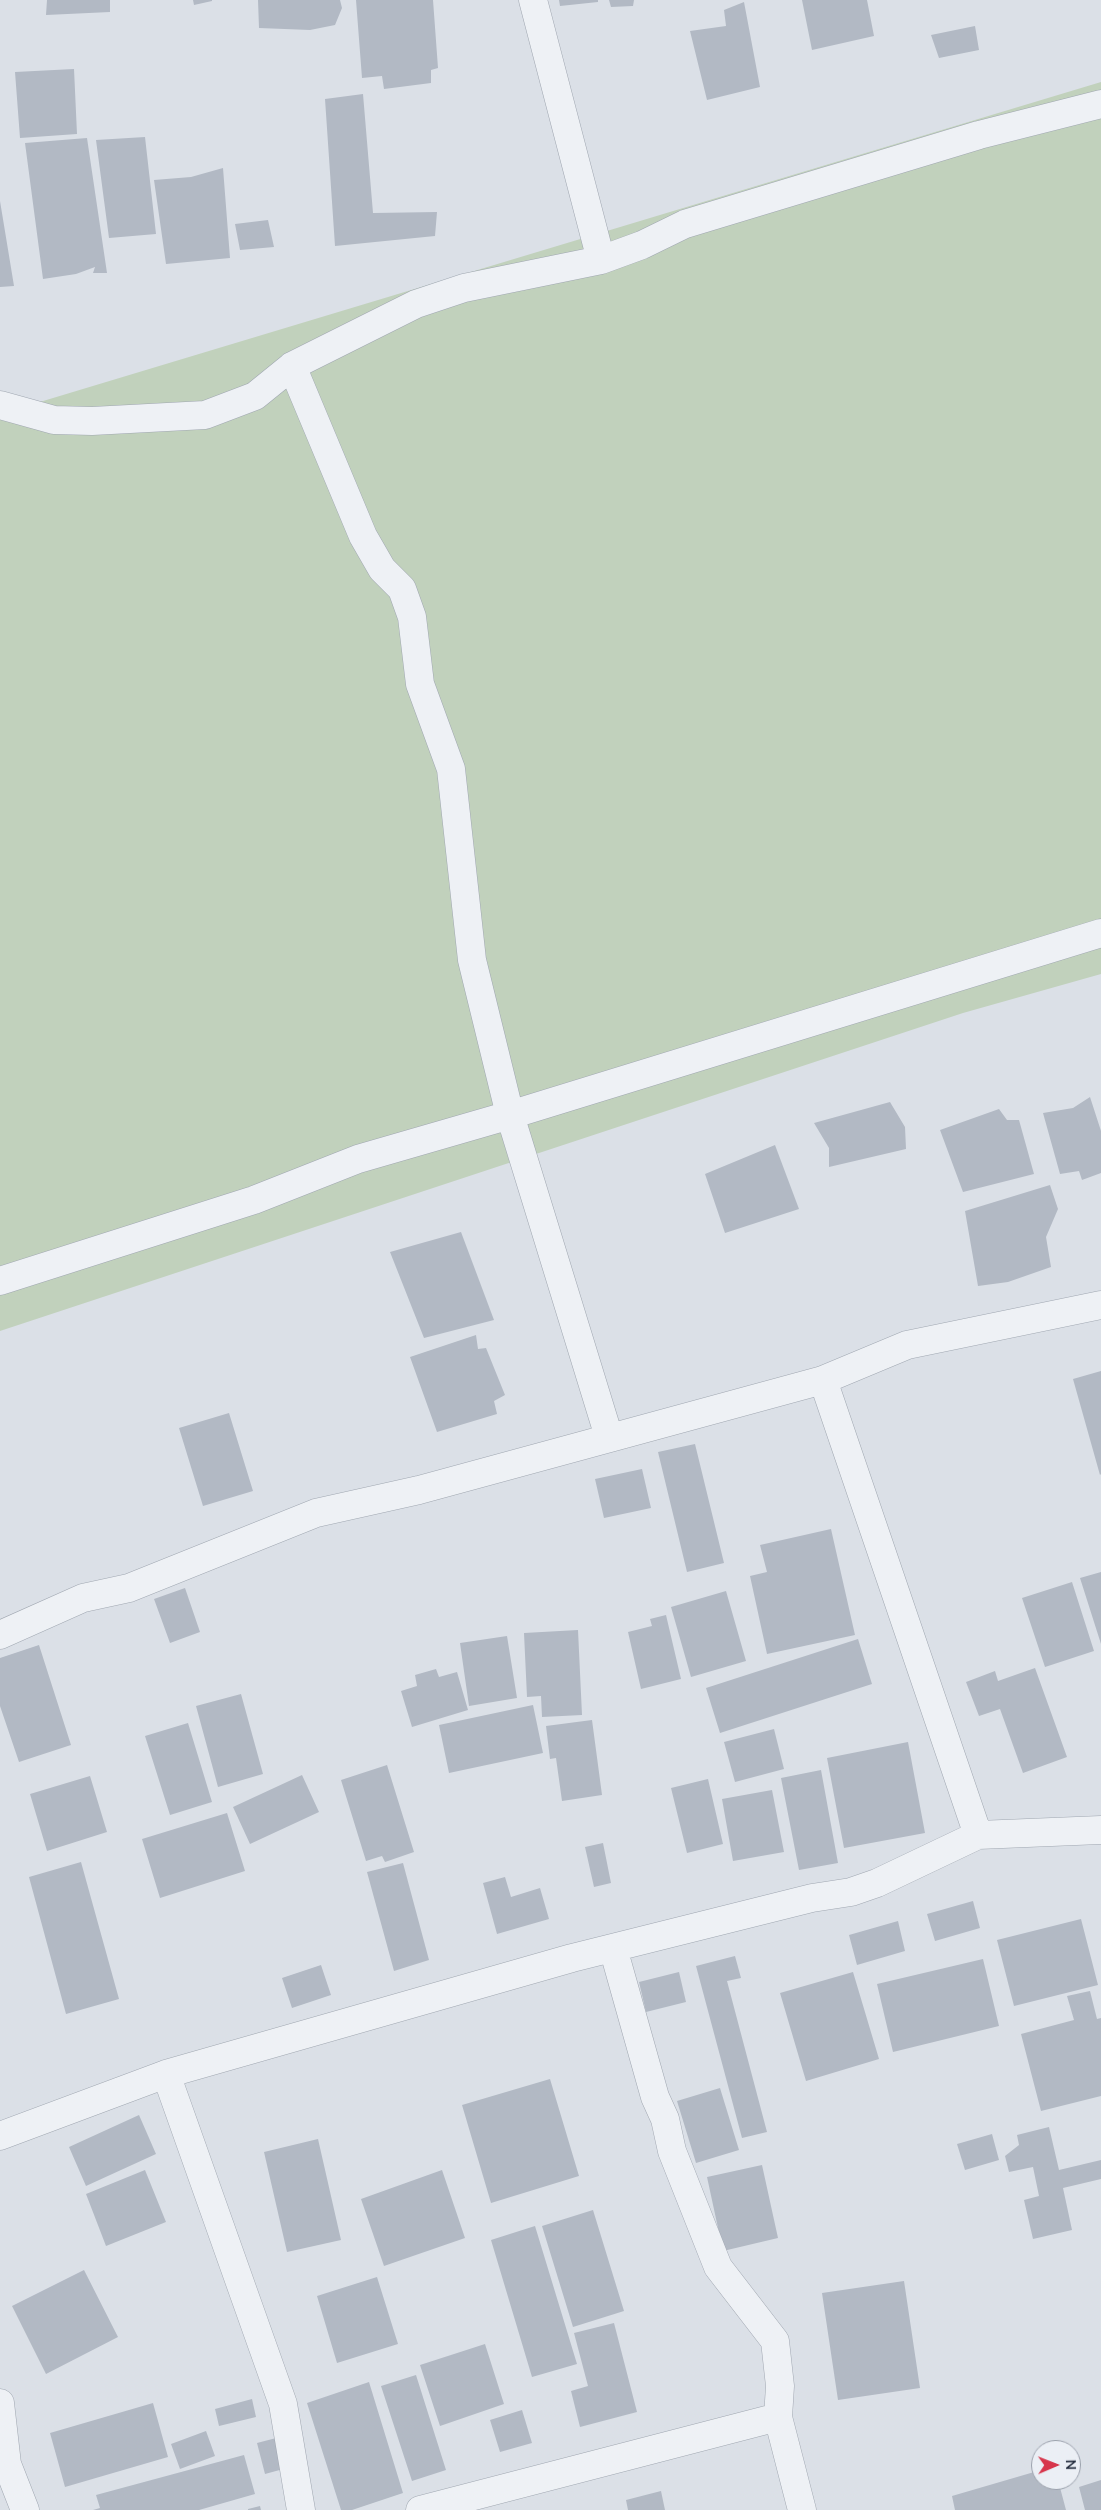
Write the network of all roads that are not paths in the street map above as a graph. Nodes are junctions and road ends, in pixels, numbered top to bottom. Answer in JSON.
{"nodes":[{"id":1,"x":533,"y":0,"type":"edge"},
{"id":2,"x":1101,"y":104,"type":"edge"},
{"id":3,"x":602,"y":260,"type":"junction"},
{"id":4,"x":292,"y":366,"type":"junction"},
{"id":5,"x":0,"y":405,"type":"edge"},
{"id":6,"x":1101,"y":933,"type":"edge"},
{"id":7,"x":510,"y":1115,"type":"junction"},
{"id":8,"x":0,"y":1281,"type":"edge"},
{"id":9,"x":1101,"y":1306,"type":"edge"},
{"id":10,"x":823,"y":1380,"type":"junction"},
{"id":11,"x":609,"y":1437,"type":"junction"},
{"id":12,"x":0,"y":1635,"type":"edge"},
{"id":13,"x":1101,"y":1830,"type":"edge"},
{"id":14,"x":978,"y":1836,"type":"junction"},
{"id":15,"x":613,"y":1948,"type":"junction"},
{"id":16,"x":166,"y":2074,"type":"junction"},
{"id":17,"x":0,"y":2136,"type":"edge"},
{"id":18,"x":0,"y":2403,"type":"edge"},
{"id":19,"x":778,"y":2417,"type":"junction"},
{"id":20,"x":4,"y":2467,"type":"edge"},
{"id":21,"x":25,"y":2510,"type":"edge"},
{"id":22,"x":301,"y":2510,"type":"edge"},
{"id":23,"x":420,"y":2510,"type":"edge"},
{"id":24,"x":802,"y":2510,"type":"edge"}],
"edges":[{"from":1,"to":3,"type":"street"},
{"from":2,"to":3,"type":"street"},
{"from":3,"to":4,"type":"street"},
{"from":4,"to":5,"type":"street"},
{"from":4,"to":7,"type":"street"},
{"from":6,"to":7,"type":"street"},
{"from":7,"to":8,"type":"street"},
{"from":7,"to":11,"type":"street"},
{"from":9,"to":10,"type":"street"},
{"from":10,"to":11,"type":"street"},
{"from":10,"to":14,"type":"street"},
{"from":11,"to":12,"type":"street"},
{"from":13,"to":14,"type":"street"},
{"from":14,"to":15,"type":"street"},
{"from":15,"to":16,"type":"street"},
{"from":15,"to":19,"type":"street"},
{"from":16,"to":17,"type":"street"},
{"from":16,"to":22,"type":"street"},
{"from":18,"to":20,"type":"street"},
{"from":19,"to":23,"type":"street"},
{"from":19,"to":24,"type":"street"},
{"from":20,"to":21,"type":"street"}]}
